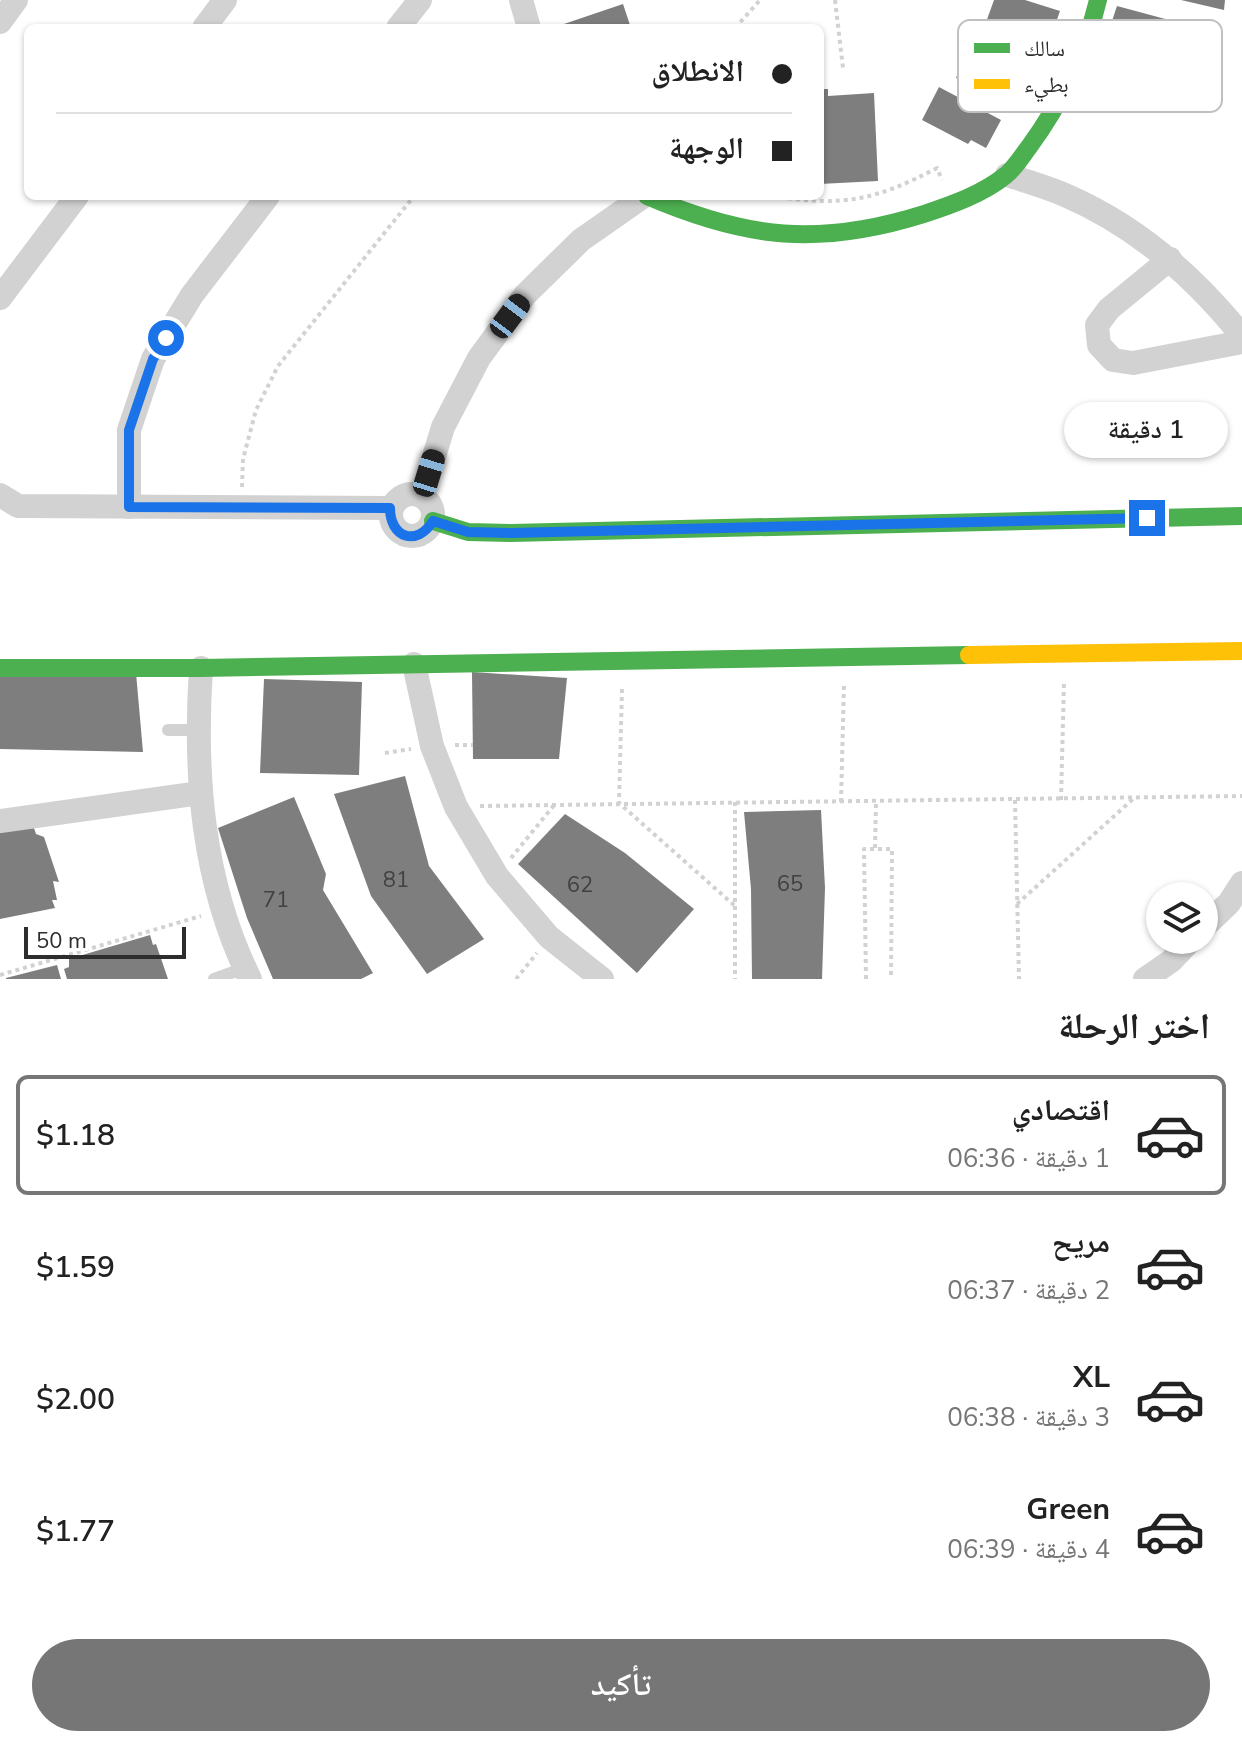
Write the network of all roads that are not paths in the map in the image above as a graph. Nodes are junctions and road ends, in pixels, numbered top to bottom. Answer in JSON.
{"nodes":[{"id":1,"x":16,"y":0,"type":"edge"},
{"id":2,"x":225,"y":0,"type":"edge"},
{"id":3,"x":420,"y":0,"type":"edge"},
{"id":4,"x":521,"y":0,"type":"edge"},
{"id":5,"x":1098,"y":0,"type":"edge"},
{"id":6,"x":1094,"y":20,"type":"edge"},
{"id":7,"x":0,"y":22,"type":"edge"},
{"id":8,"x":207,"y":24,"type":"edge"},
{"id":9,"x":401,"y":24,"type":"edge"},
{"id":10,"x":528,"y":24,"type":"edge"},
{"id":11,"x":1053,"y":112,"type":"edge"},
{"id":12,"x":1007,"y":175,"type":"junction"},
{"id":13,"x":74,"y":200,"type":"edge"},
{"id":14,"x":265,"y":200,"type":"edge"},
{"id":15,"x":639,"y":200,"type":"edge"},
{"id":16,"x":655,"y":200,"type":"edge"},
{"id":17,"x":1170,"y":259,"type":"junction"},
{"id":18,"x":0,"y":298,"type":"edge"},
{"id":19,"x":1242,"y":339,"type":"edge"},
{"id":20,"x":0,"y":495,"type":"edge"},
{"id":21,"x":422,"y":496,"type":"junction"},
{"id":22,"x":129,"y":507,"type":"junction"},
{"id":23,"x":390,"y":508,"type":"junction"},
{"id":24,"x":1242,"y":516,"type":"edge"},
{"id":25,"x":433,"y":521,"type":"junction"},
{"id":26,"x":1242,"y":651,"type":"edge"},
{"id":27,"x":414,"y":664,"type":"junction"},
{"id":28,"x":0,"y":668,"type":"edge"},
{"id":29,"x":201,"y":668,"type":"junction"},
{"id":30,"x":168,"y":730,"type":"dead end"},
{"id":31,"x":197,"y":730,"type":"junction"},
{"id":32,"x":200,"y":793,"type":"junction"},
{"id":33,"x":0,"y":821,"type":"edge"},
{"id":34,"x":1242,"y":883,"type":"edge"},
{"id":35,"x":1218,"y":914,"type":"edge"},
{"id":36,"x":1178,"y":954,"type":"edge"},
{"id":37,"x":247,"y":974,"type":"edge"},
{"id":38,"x":214,"y":979,"type":"edge"},
{"id":39,"x":602,"y":979,"type":"edge"},
{"id":40,"x":1145,"y":979,"type":"edge"}],
"edges":[{"from":1,"to":7,"type":"street"},
{"from":2,"to":8,"type":"street"},
{"from":3,"to":9,"type":"street"},
{"from":4,"to":10,"type":"street"},
{"from":5,"to":6,"type":"street"},
{"from":11,"to":12,"type":"street"},
{"from":12,"to":16,"type":"street"},
{"from":12,"to":17,"type":"street"},
{"from":13,"to":18,"type":"street"},
{"from":14,"to":22,"type":"street"},
{"from":15,"to":21,"type":"street"},
{"from":17,"to":19,"type":"street"},
{"from":17,"to":19,"type":"street"},
{"from":20,"to":22,"type":"street"},
{"from":21,"to":23,"type":"street"},
{"from":21,"to":25,"type":"street"},
{"from":22,"to":23,"type":"street"},
{"from":23,"to":25,"type":"street"},
{"from":24,"to":25,"type":"street"},
{"from":26,"to":27,"type":"street"},
{"from":27,"to":29,"type":"street"},
{"from":27,"to":39,"type":"street"},
{"from":28,"to":29,"type":"street"},
{"from":29,"to":31,"type":"street"},
{"from":30,"to":31,"type":"lane"},
{"from":31,"to":32,"type":"street"},
{"from":32,"to":33,"type":"street"},
{"from":32,"to":37,"type":"street"},
{"from":34,"to":35,"type":"street"},
{"from":36,"to":40,"type":"street"},
{"from":37,"to":38,"type":"lane"}]}
